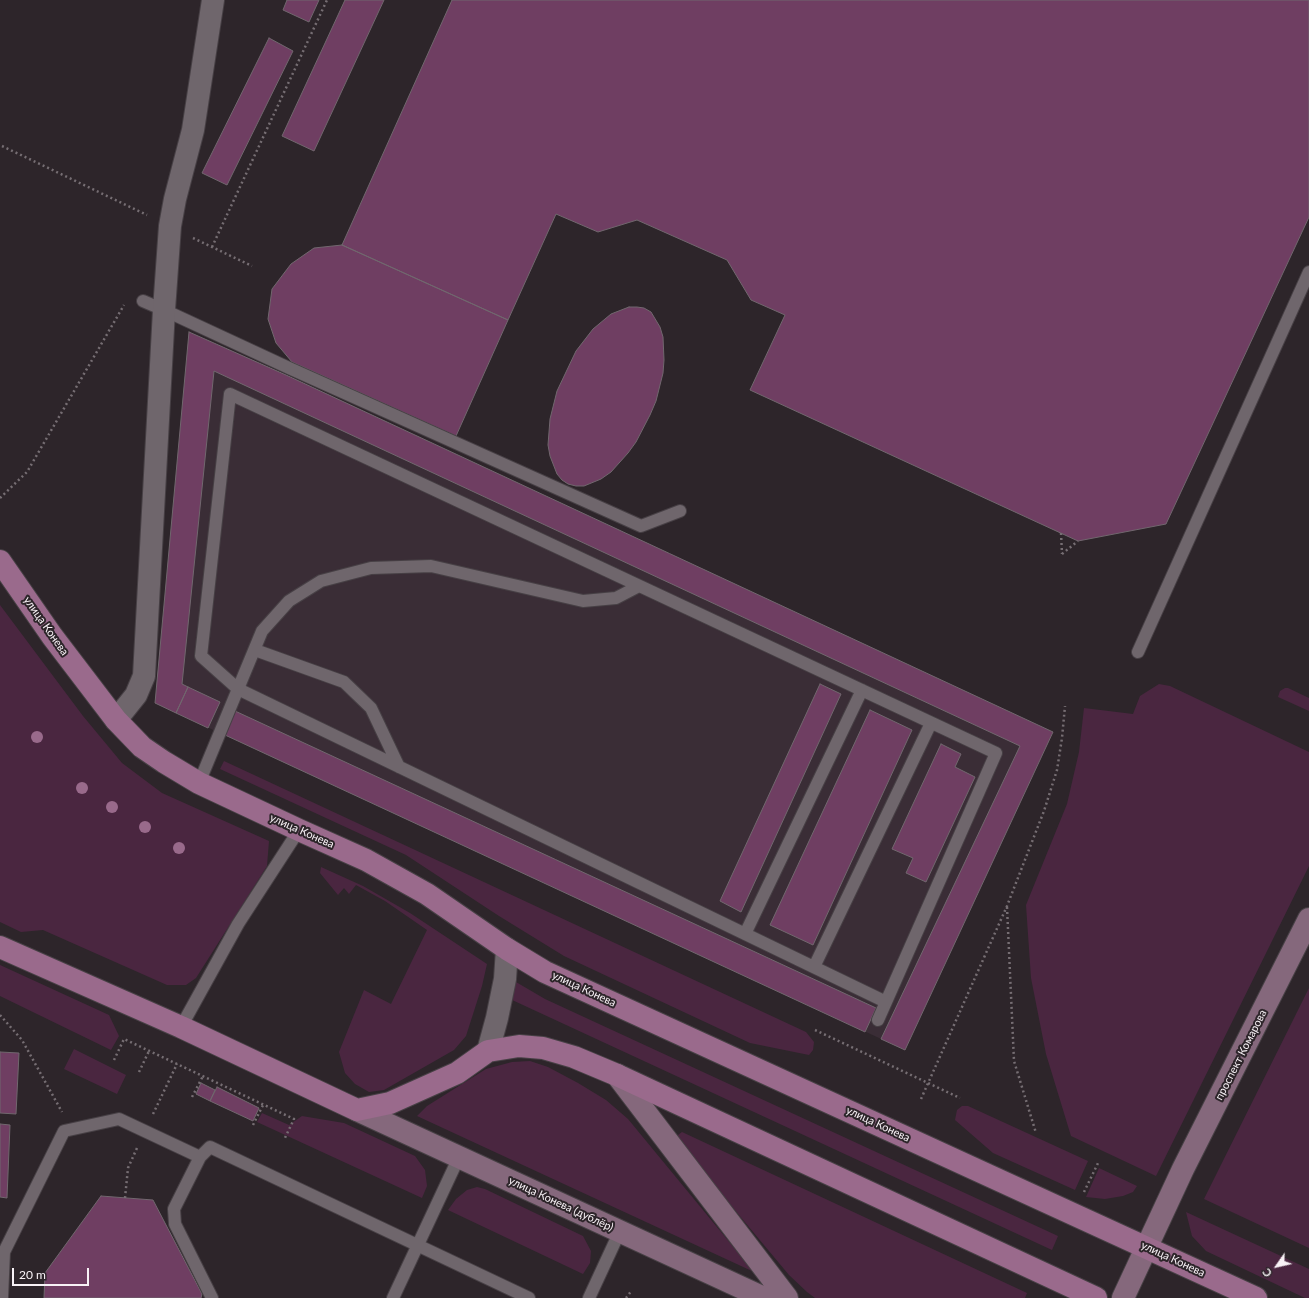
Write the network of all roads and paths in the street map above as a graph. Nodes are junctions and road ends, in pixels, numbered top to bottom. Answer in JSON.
{"nodes":[{"id":1,"x":213,"y":0,"type":"edge"},
{"id":2,"x":327,"y":0,"type":"edge"},
{"id":3,"x":2,"y":146,"type":"dead end"},
{"id":4,"x":170,"y":226,"type":"junction"},
{"id":5,"x":212,"y":247,"type":"junction"},
{"id":6,"x":252,"y":266,"type":"dead end"},
{"id":7,"x":1308,"y":276,"type":"edge"},
{"id":8,"x":126,"y":301,"type":"dead end"},
{"id":9,"x":143,"y":301,"type":"dead end"},
{"id":10,"x":164,"y":310,"type":"junction"},
{"id":11,"x":0,"y":498,"type":"edge"},
{"id":12,"x":680,"y":511,"type":"dead end"},
{"id":13,"x":1061,"y":533,"type":"dead end"},
{"id":14,"x":1078,"y":541,"type":"dead end"},
{"id":15,"x":0,"y":561,"type":"edge"},
{"id":16,"x":639,"y":586,"type":"junction"},
{"id":17,"x":254,"y":650,"type":"junction"},
{"id":18,"x":1138,"y":652,"type":"dead end"},
{"id":19,"x":238,"y":689,"type":"junction"},
{"id":20,"x":862,"y":690,"type":"junction"},
{"id":21,"x":1065,"y":706,"type":"dead end"},
{"id":22,"x":116,"y":720,"type":"junction"},
{"id":23,"x":931,"y":723,"type":"junction"},
{"id":24,"x":398,"y":767,"type":"junction"},
{"id":25,"x":199,"y":783,"type":"junction"},
{"id":26,"x":299,"y":830,"type":"junction"},
{"id":27,"x":1007,"y":906,"type":"junction"},
{"id":28,"x":1309,"y":919,"type":"edge"},
{"id":29,"x":745,"y":934,"type":"junction"},
{"id":30,"x":0,"y":947,"type":"edge"},
{"id":31,"x":507,"y":949,"type":"junction"},
{"id":32,"x":814,"y":967,"type":"junction"},
{"id":33,"x":886,"y":1002,"type":"junction"},
{"id":34,"x":0,"y":1015,"type":"edge"},
{"id":35,"x":878,"y":1020,"type":"dead end"},
{"id":36,"x":181,"y":1027,"type":"junction"},
{"id":37,"x":815,"y":1030,"type":"dead end"},
{"id":38,"x":149,"y":1050,"type":"junction"},
{"id":39,"x":488,"y":1051,"type":"junction"},
{"id":40,"x":114,"y":1060,"type":"dead end"},
{"id":41,"x":139,"y":1072,"type":"dead end"},
{"id":42,"x":617,"y":1075,"type":"junction"},
{"id":43,"x":202,"y":1076,"type":"junction"},
{"id":44,"x":929,"y":1082,"type":"junction"},
{"id":45,"x":54,"y":1096,"type":"dead end"},
{"id":46,"x":192,"y":1097,"type":"dead end"},
{"id":47,"x":960,"y":1098,"type":"dead end"},
{"id":48,"x":921,"y":1099,"type":"dead end"},
{"id":49,"x":263,"y":1105,"type":"junction"},
{"id":50,"x":358,"y":1110,"type":"junction"},
{"id":51,"x":253,"y":1126,"type":"dead end"},
{"id":52,"x":1036,"y":1133,"type":"dead end"},
{"id":53,"x":284,"y":1140,"type":"dead end"},
{"id":54,"x":200,"y":1157,"type":"junction"},
{"id":55,"x":459,"y":1157,"type":"junction"},
{"id":56,"x":1099,"y":1161,"type":"dead end"},
{"id":57,"x":128,"y":1168,"type":"dead end"},
{"id":58,"x":1084,"y":1192,"type":"dead end"},
{"id":59,"x":125,"y":1198,"type":"dead end"},
{"id":60,"x":620,"y":1231,"type":"junction"},
{"id":61,"x":418,"y":1245,"type":"junction"},
{"id":62,"x":1148,"y":1248,"type":"junction"},
{"id":63,"x":632,"y":1290,"type":"dead end"},
{"id":64,"x":2,"y":1298,"type":"edge"},
{"id":65,"x":212,"y":1298,"type":"edge"},
{"id":66,"x":393,"y":1298,"type":"edge"},
{"id":67,"x":529,"y":1298,"type":"edge"},
{"id":68,"x":589,"y":1298,"type":"edge"},
{"id":69,"x":626,"y":1298,"type":"edge"},
{"id":70,"x":764,"y":1298,"type":"edge"},
{"id":71,"x":787,"y":1298,"type":"edge"},
{"id":72,"x":1096,"y":1298,"type":"edge"},
{"id":73,"x":1123,"y":1298,"type":"edge"},
{"id":74,"x":1256,"y":1298,"type":"edge"}],
"edges":[{"from":1,"to":4,"type":"street"},
{"from":2,"to":5,"type":"path"},
{"from":3,"to":4,"type":"path"},
{"from":4,"to":5,"type":"path"},
{"from":4,"to":10,"type":"street"},
{"from":5,"to":6,"type":"path"},
{"from":7,"to":18,"type":"lane"},
{"from":8,"to":11,"type":"path"},
{"from":9,"to":10,"type":"lane"},
{"from":10,"to":12,"type":"lane"},
{"from":10,"to":22,"type":"street"},
{"from":13,"to":14,"type":"path"},
{"from":15,"to":22,"type":"main road","name":"улица Конева"},
{"from":16,"to":17,"type":"lane"},
{"from":16,"to":19,"type":"lane"},
{"from":16,"to":20,"type":"lane"},
{"from":17,"to":19,"type":"lane"},
{"from":17,"to":24,"type":"lane"},
{"from":19,"to":24,"type":"lane"},
{"from":19,"to":25,"type":"lane"},
{"from":20,"to":23,"type":"lane"},
{"from":20,"to":29,"type":"lane"},
{"from":21,"to":27,"type":"path"},
{"from":22,"to":25,"type":"main road","name":"улица Конева"},
{"from":23,"to":32,"type":"lane"},
{"from":23,"to":33,"type":"lane"},
{"from":24,"to":29,"type":"lane"},
{"from":25,"to":26,"type":"main road","name":"улица Конева"},
{"from":26,"to":31,"type":"main road","name":"улица Конева"},
{"from":26,"to":36,"type":"lane"},
{"from":27,"to":44,"type":"path"},
{"from":27,"to":52,"type":"path"},
{"from":28,"to":62,"type":"main road","name":"проспект Комарова"},
{"from":29,"to":32,"type":"lane"},
{"from":30,"to":36,"type":"main road"},
{"from":31,"to":39,"type":"street"},
{"from":31,"to":62,"type":"main road","name":"улица Конева"},
{"from":32,"to":33,"type":"lane"},
{"from":33,"to":35,"type":"lane"},
{"from":34,"to":45,"type":"path"},
{"from":36,"to":50,"type":"main road"},
{"from":37,"to":44,"type":"path"},
{"from":38,"to":40,"type":"path"},
{"from":38,"to":41,"type":"path"},
{"from":38,"to":43,"type":"path"},
{"from":39,"to":42,"type":"main road"},
{"from":39,"to":50,"type":"main road"},
{"from":42,"to":71,"type":"main road"},
{"from":42,"to":72,"type":"main road"},
{"from":43,"to":46,"type":"path"},
{"from":43,"to":49,"type":"path"},
{"from":44,"to":47,"type":"path"},
{"from":44,"to":48,"type":"path"},
{"from":49,"to":51,"type":"path"},
{"from":49,"to":53,"type":"path"},
{"from":50,"to":55,"type":"main road","name":"улица Конева (дублёр)"},
{"from":54,"to":61,"type":"lane"},
{"from":54,"to":64,"type":"lane"},
{"from":54,"to":65,"type":"lane"},
{"from":55,"to":60,"type":"main road","name":"улица Конева (дублёр)"},
{"from":55,"to":61,"type":"lane"},
{"from":56,"to":58,"type":"path"},
{"from":57,"to":59,"type":"path"},
{"from":60,"to":68,"type":"lane"},
{"from":60,"to":70,"type":"main road","name":"улица Конева (дублёр)"},
{"from":61,"to":66,"type":"lane"},
{"from":61,"to":67,"type":"lane"},
{"from":62,"to":73,"type":"main road","name":"проспект Комарова"},
{"from":62,"to":74,"type":"main road","name":"улица Конева"},
{"from":63,"to":69,"type":"path"}]}
